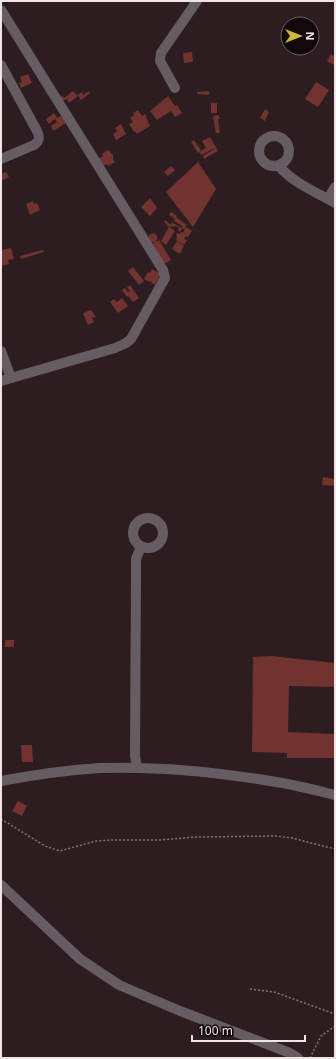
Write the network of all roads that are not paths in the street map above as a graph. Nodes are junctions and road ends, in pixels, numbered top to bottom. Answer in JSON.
{"nodes":[{"id":1,"x":197,"y":1,"type":"edge"},
{"id":2,"x":1,"y":10,"type":"edge"},
{"id":3,"x":1,"y":65,"type":"edge"},
{"id":4,"x":175,"y":88,"type":"dead end"},
{"id":5,"x":1,"y":159,"type":"edge"},
{"id":6,"x":279,"y":166,"type":"dead end"},
{"id":7,"x":335,"y":187,"type":"edge"},
{"id":8,"x":332,"y":201,"type":"edge"},
{"id":9,"x":1,"y":351,"type":"edge"},
{"id":10,"x":11,"y":378,"type":"junction"},
{"id":11,"x":1,"y":381,"type":"edge"},
{"id":12,"x":141,"y":547,"type":"dead end"},
{"id":13,"x":137,"y":768,"type":"junction"},
{"id":14,"x":1,"y":782,"type":"edge"},
{"id":15,"x":335,"y":795,"type":"edge"},
{"id":16,"x":1,"y":885,"type":"edge"},
{"id":17,"x":298,"y":1058,"type":"edge"}],
"edges":[{"from":1,"to":4,"type":"street"},
{"from":2,"to":10,"type":"street"},
{"from":3,"to":5,"type":"street"},
{"from":6,"to":8,"type":"street"},
{"from":7,"to":8,"type":"street"},
{"from":9,"to":10,"type":"street"},
{"from":10,"to":11,"type":"street"},
{"from":12,"to":13,"type":"street"},
{"from":13,"to":14,"type":"street"},
{"from":13,"to":15,"type":"street"},
{"from":16,"to":17,"type":"street"}]}
